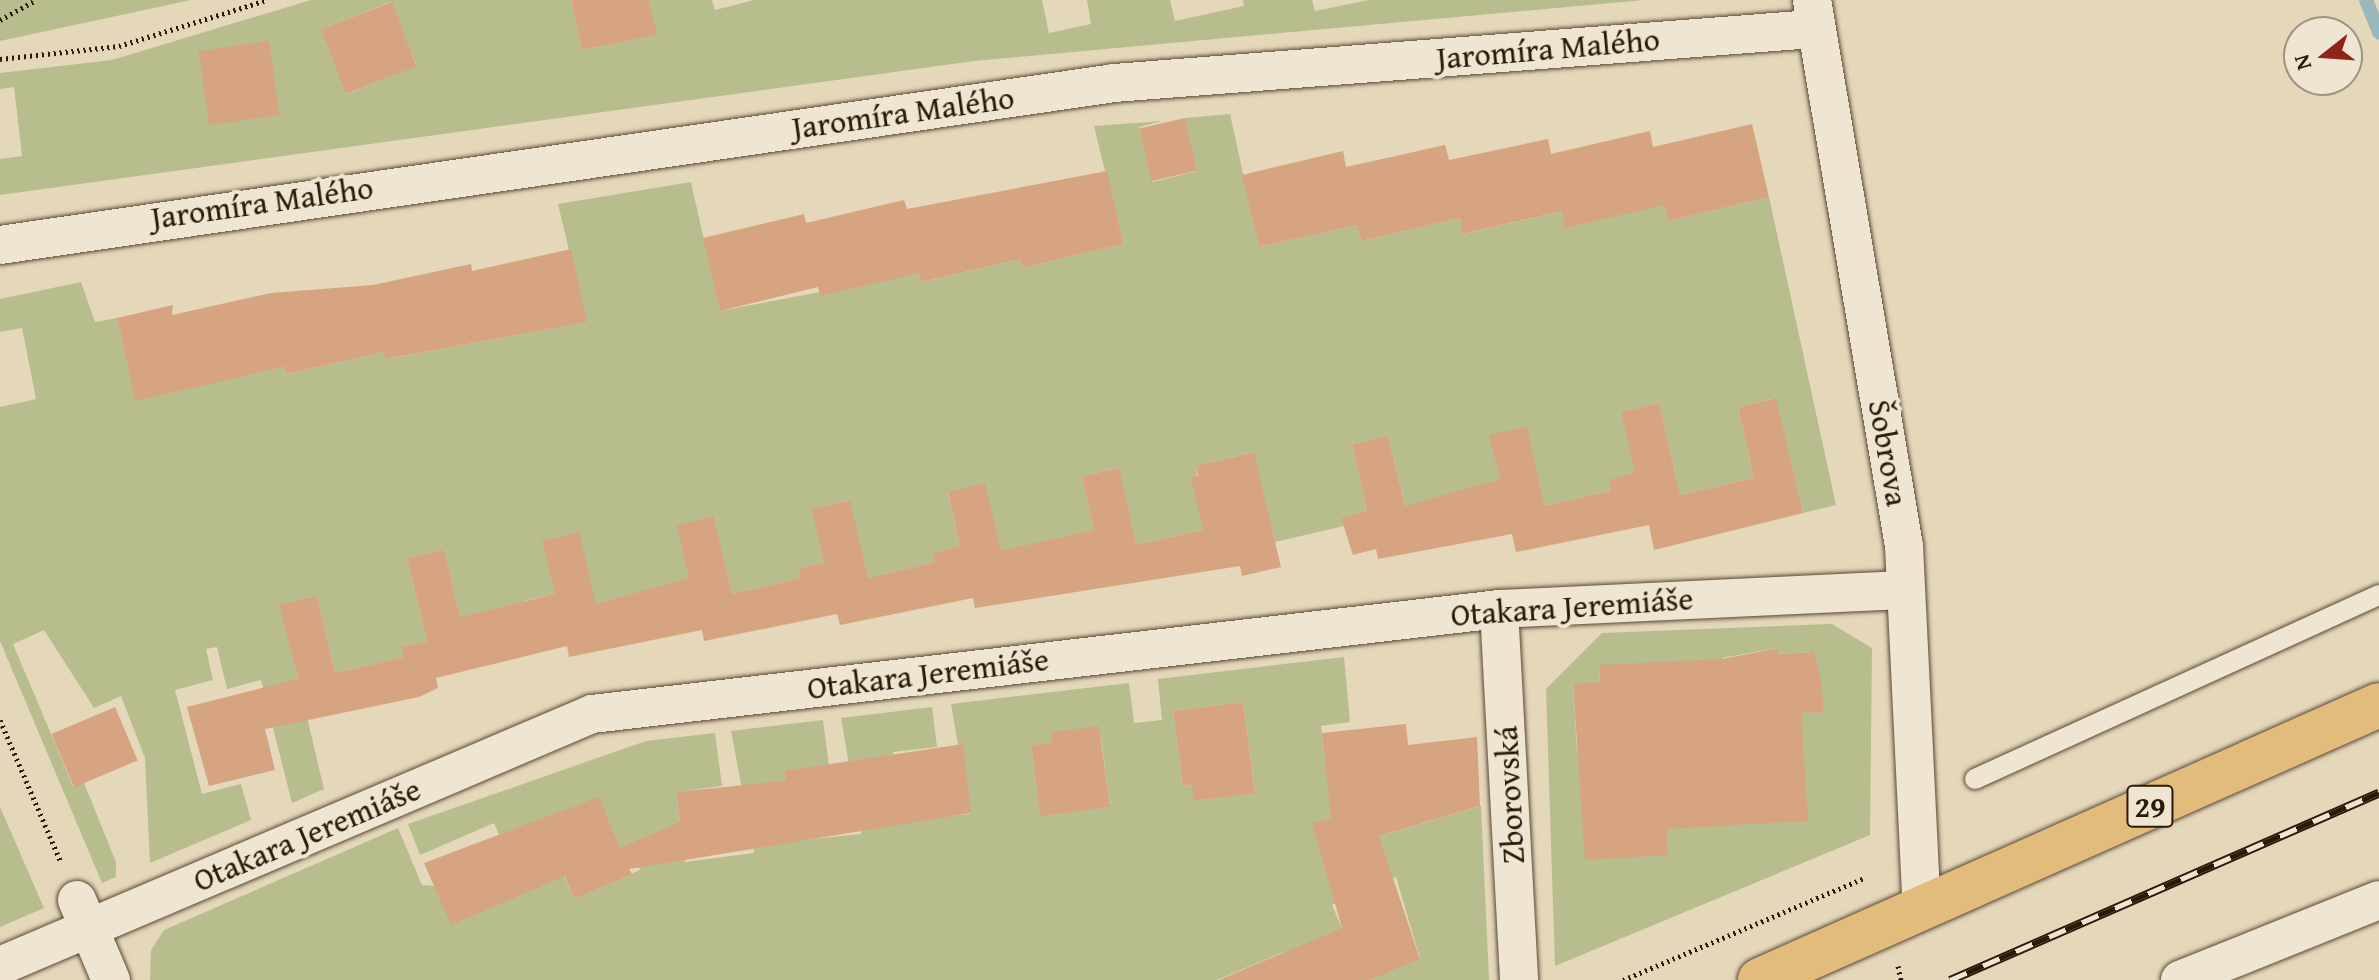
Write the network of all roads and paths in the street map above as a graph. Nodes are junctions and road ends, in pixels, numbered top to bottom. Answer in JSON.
{"nodes":[{"id":1,"x":36,"y":0,"type":"edge"},
{"id":2,"x":267,"y":0,"type":"edge"},
{"id":3,"x":1812,"y":14,"type":"edge"},
{"id":4,"x":0,"y":20,"type":"edge"},
{"id":5,"x":0,"y":59,"type":"edge"},
{"id":6,"x":0,"y":245,"type":"edge"},
{"id":7,"x":1906,"y":590,"type":"junction"},
{"id":8,"x":2379,"y":595,"type":"edge"},
{"id":9,"x":1499,"y":609,"type":"junction"},
{"id":10,"x":2379,"y":705,"type":"edge"},
{"id":11,"x":0,"y":720,"type":"edge"},
{"id":12,"x":1975,"y":779,"type":"dead end"},
{"id":13,"x":1864,"y":878,"type":"dead end"},
{"id":14,"x":2379,"y":900,"type":"edge"},
{"id":15,"x":1922,"y":910,"type":"junction"},
{"id":16,"x":83,"y":914,"type":"junction"},
{"id":17,"x":0,"y":966,"type":"edge"},
{"id":18,"x":111,"y":980,"type":"edge"},
{"id":19,"x":1519,"y":980,"type":"edge"},
{"id":20,"x":1623,"y":980,"type":"edge"},
{"id":21,"x":1760,"y":980,"type":"edge"},
{"id":22,"x":2180,"y":980,"type":"edge"}],
"edges":[{"from":1,"to":4,"type":"path"},
{"from":2,"to":5,"type":"path"},
{"from":3,"to":6,"type":"street","name":"Jaromíra Malého"},
{"from":3,"to":7,"type":"street","name":"Šobrova"},
{"from":7,"to":9,"type":"street","name":"Otakara Jeremiáše"},
{"from":7,"to":15,"type":"street","name":"Šobrova"},
{"from":8,"to":12,"type":"lane"},
{"from":9,"to":16,"type":"street","name":"Otakara Jeremiáše"},
{"from":9,"to":19,"type":"street","name":"Zborovská"},
{"from":10,"to":15,"type":"main road","number":"29"},
{"from":11,"to":16,"type":"path"},
{"from":13,"to":20,"type":"path"},
{"from":14,"to":22,"type":"street"},
{"from":15,"to":21,"type":"main road","number":"29"},
{"from":16,"to":17,"type":"street","name":"Otakara Jeremiáše"},
{"from":16,"to":18,"type":"street"}]}
